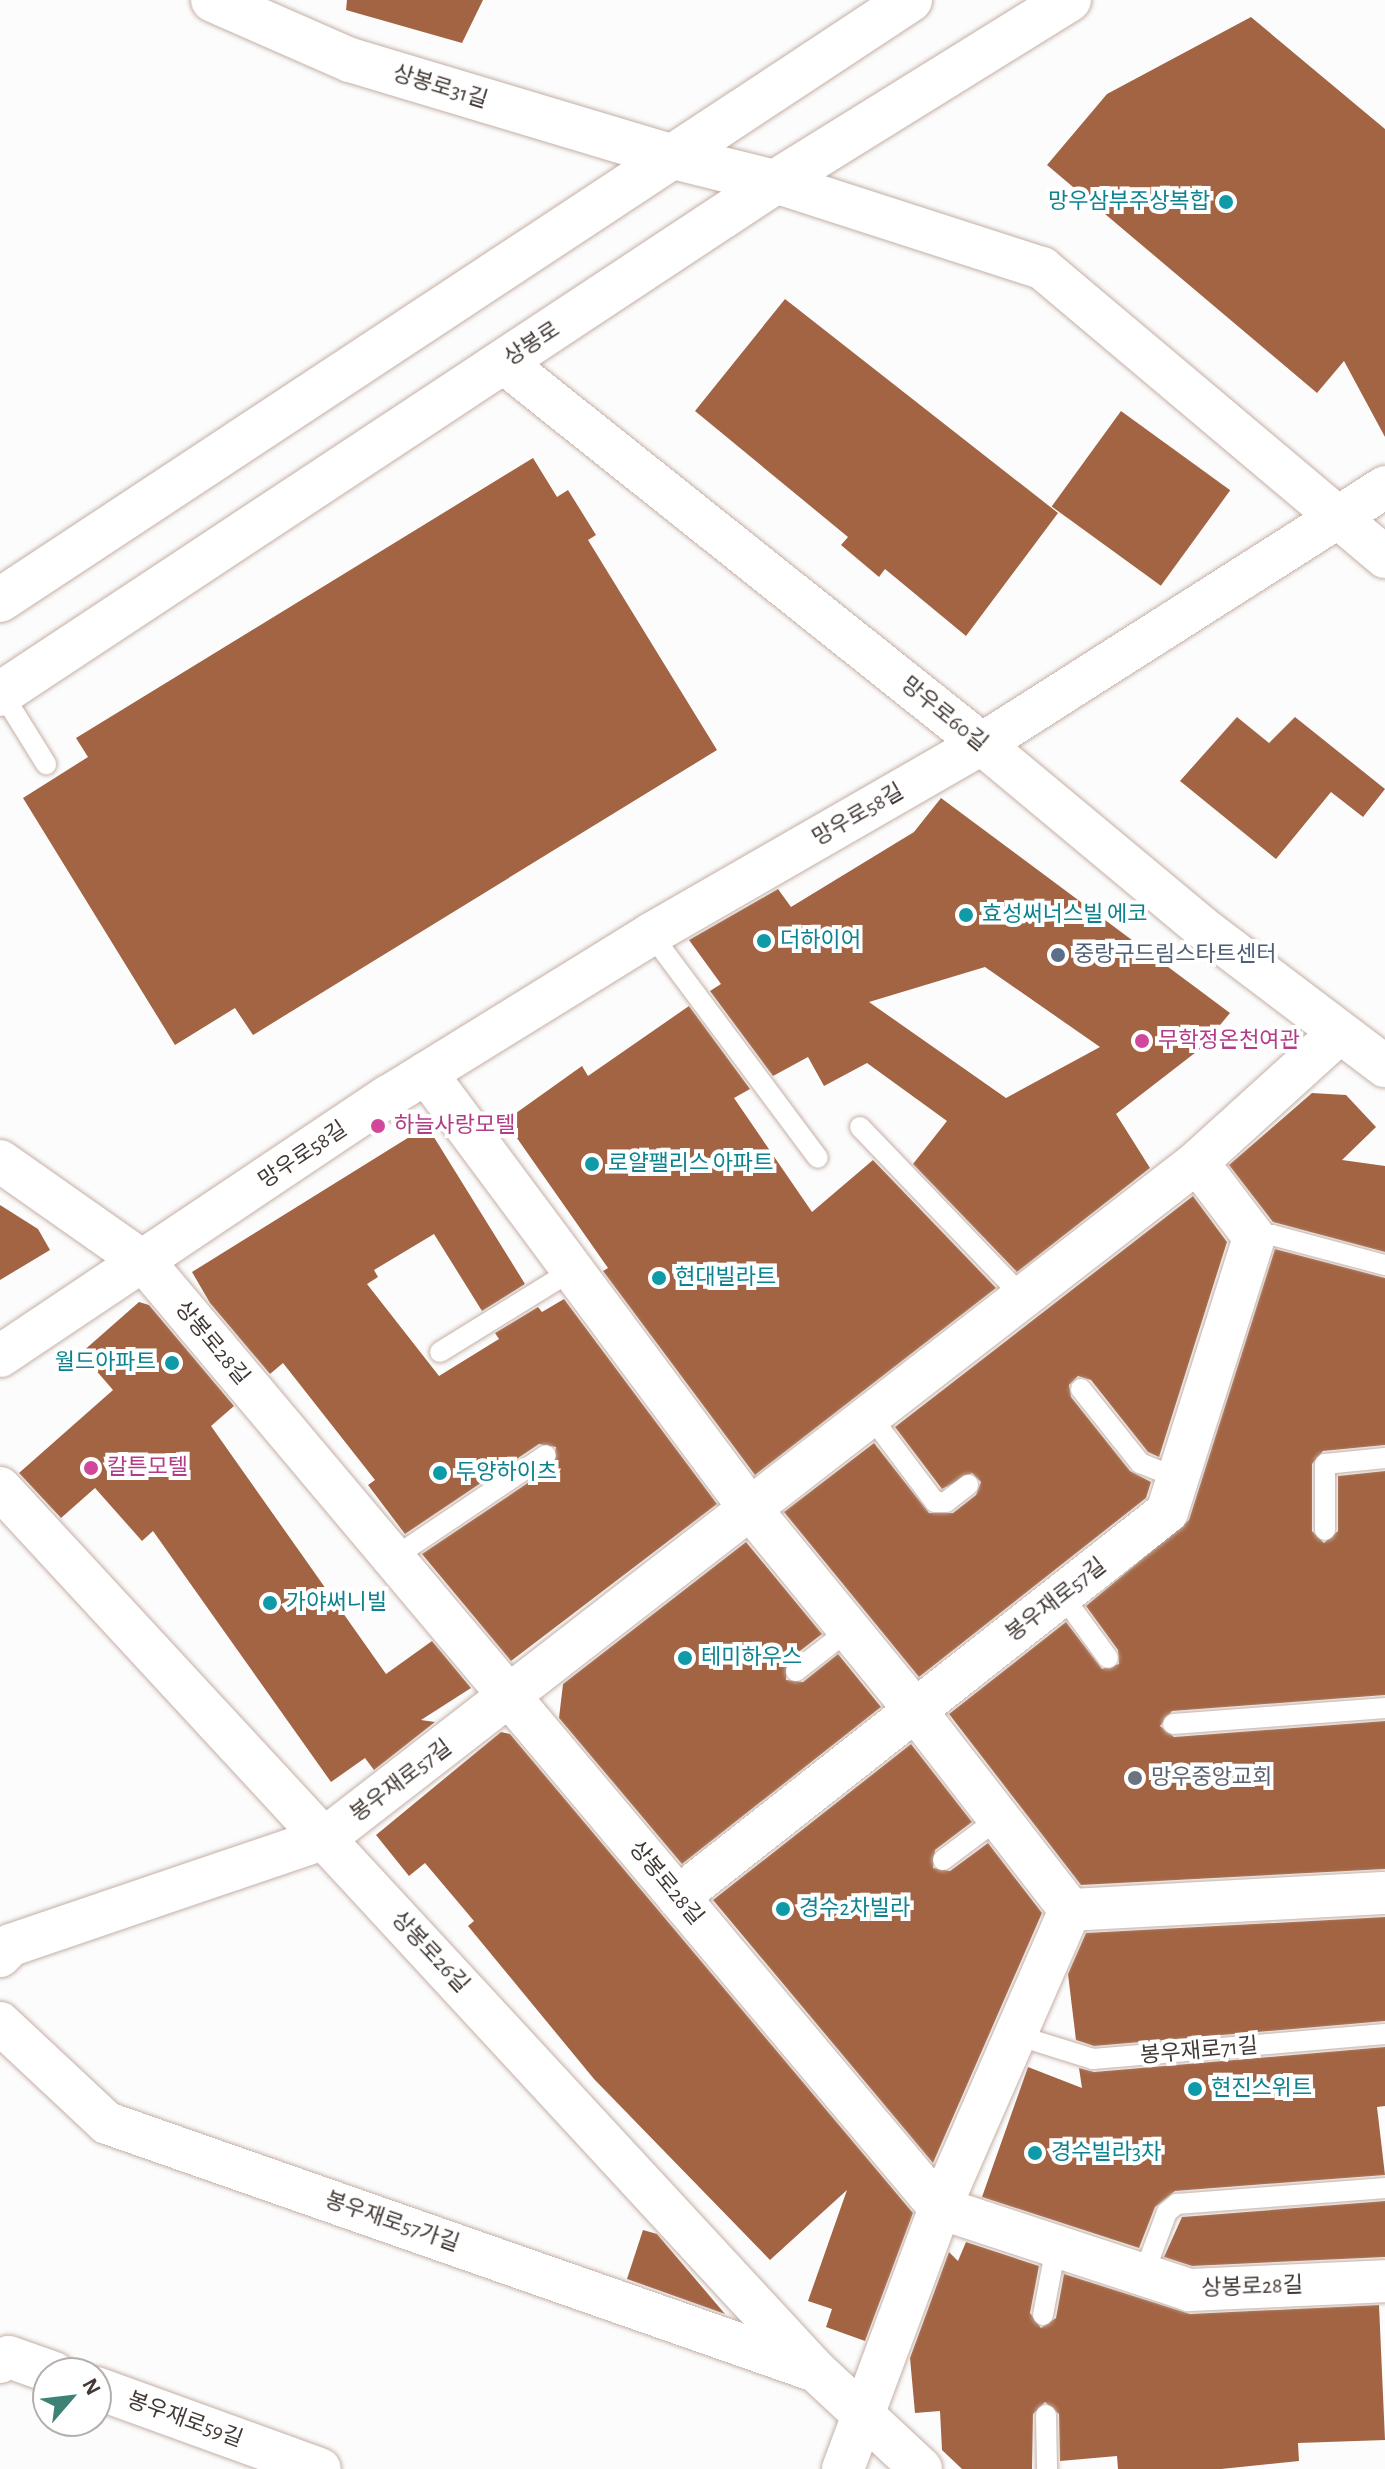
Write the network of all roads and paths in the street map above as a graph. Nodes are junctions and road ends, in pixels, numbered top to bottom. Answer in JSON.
{"nodes":[{"id":1,"x":213,"y":0,"type":"edge"},
{"id":2,"x":910,"y":0,"type":"edge"},
{"id":3,"x":1069,"y":0,"type":"edge"},
{"id":4,"x":673,"y":157,"type":"junction"},
{"id":5,"x":775,"y":182,"type":"junction"},
{"id":6,"x":504,"y":363,"type":"junction"},
{"id":7,"x":1385,"y":487,"type":"edge"},
{"id":8,"x":1340,"y":517,"type":"junction"},
{"id":9,"x":1385,"y":557,"type":"edge"},
{"id":10,"x":0,"y":600,"type":"edge"},
{"id":11,"x":1,"y":693,"type":"edge"},
{"id":12,"x":982,"y":744,"type":"junction"},
{"id":13,"x":46,"y":764,"type":"dead end"},
{"id":14,"x":651,"y":934,"type":"junction"},
{"id":15,"x":1338,"y":1034,"type":"junction"},
{"id":16,"x":1385,"y":1066,"type":"edge"},
{"id":17,"x":426,"y":1073,"type":"junction"},
{"id":18,"x":860,"y":1127,"type":"dead end"},
{"id":19,"x":818,"y":1158,"type":"dead end"},
{"id":20,"x":0,"y":1161,"type":"edge"},
{"id":21,"x":1197,"y":1162,"type":"junction"},
{"id":22,"x":1254,"y":1237,"type":"junction"},
{"id":23,"x":145,"y":1263,"type":"junction"},
{"id":24,"x":1385,"y":1265,"type":"edge"},
{"id":25,"x":573,"y":1270,"type":"junction"},
{"id":26,"x":1022,"y":1296,"type":"junction"},
{"id":27,"x":440,"y":1352,"type":"dead end"},
{"id":28,"x":0,"y":1356,"type":"edge"},
{"id":29,"x":1081,"y":1389,"type":"dead end"},
{"id":30,"x":869,"y":1414,"type":"junction"},
{"id":31,"x":546,"y":1455,"type":"dead end"},
{"id":32,"x":1385,"y":1458,"type":"edge"},
{"id":33,"x":1180,"y":1479,"type":"junction"},
{"id":34,"x":968,"y":1485,"type":"dead end"},
{"id":35,"x":0,"y":1488,"type":"edge"},
{"id":36,"x":748,"y":1506,"type":"junction"},
{"id":37,"x":1325,"y":1530,"type":"dead end"},
{"id":38,"x":393,"y":1558,"type":"junction"},
{"id":39,"x":1062,"y":1595,"type":"junction"},
{"id":40,"x":850,"y":1629,"type":"junction"},
{"id":41,"x":1108,"y":1658,"type":"dead end"},
{"id":42,"x":796,"y":1671,"type":"dead end"},
{"id":43,"x":511,"y":1698,"type":"junction"},
{"id":44,"x":1385,"y":1708,"type":"edge"},
{"id":45,"x":915,"y":1710,"type":"junction"},
{"id":46,"x":1173,"y":1724,"type":"dead end"},
{"id":47,"x":999,"y":1818,"type":"junction"},
{"id":48,"x":325,"y":1838,"type":"junction"},
{"id":49,"x":943,"y":1860,"type":"dead end"},
{"id":50,"x":1385,"y":1893,"type":"edge"},
{"id":51,"x":678,"y":1897,"type":"junction"},
{"id":52,"x":1070,"y":1910,"type":"junction"},
{"id":53,"x":0,"y":1956,"type":"edge"},
{"id":54,"x":0,"y":2023,"type":"edge"},
{"id":55,"x":1385,"y":2034,"type":"edge"},
{"id":56,"x":1016,"y":2035,"type":"junction"},
{"id":57,"x":1385,"y":2188,"type":"edge"},
{"id":58,"x":940,"y":2208,"type":"junction"},
{"id":59,"x":1056,"y":2247,"type":"junction"},
{"id":60,"x":1143,"y":2276,"type":"junction"},
{"id":61,"x":1385,"y":2281,"type":"edge"},
{"id":62,"x":1043,"y":2315,"type":"dead end"},
{"id":63,"x":0,"y":2362,"type":"edge"},
{"id":64,"x":32,"y":2365,"type":"edge"},
{"id":65,"x":815,"y":2370,"type":"junction"},
{"id":66,"x":112,"y":2394,"type":"edge"},
{"id":67,"x":863,"y":2413,"type":"junction"},
{"id":68,"x":1046,"y":2415,"type":"dead end"},
{"id":69,"x":320,"y":2469,"type":"edge"},
{"id":70,"x":843,"y":2469,"type":"edge"},
{"id":71,"x":921,"y":2469,"type":"edge"},
{"id":72,"x":1047,"y":2469,"type":"edge"}],
"edges":[{"from":1,"to":4,"type":"main road","name":"상봉로31길"},
{"from":2,"to":4,"type":"main road"},
{"from":3,"to":5,"type":"main road","name":"상봉로"},
{"from":4,"to":5,"type":"main road","name":"상봉로31길"},
{"from":4,"to":10,"type":"main road"},
{"from":5,"to":6,"type":"main road","name":"상봉로"},
{"from":5,"to":8,"type":"street"},
{"from":6,"to":11,"type":"main road","name":"상봉로"},
{"from":6,"to":12,"type":"street","name":"망우로60길"},
{"from":7,"to":8,"type":"street","name":"망우로58길"},
{"from":8,"to":9,"type":"street"},
{"from":8,"to":12,"type":"street","name":"망우로58길"},
{"from":11,"to":13,"type":"lane"},
{"from":12,"to":14,"type":"street","name":"망우로58길"},
{"from":12,"to":15,"type":"street","name":"망우로60길"},
{"from":14,"to":17,"type":"street","name":"망우로58길"},
{"from":14,"to":19,"type":"lane"},
{"from":15,"to":16,"type":"street","name":"망우로60길"},
{"from":15,"to":21,"type":"street","name":"봉우재로57길"},
{"from":17,"to":23,"type":"street","name":"망우로58길"},
{"from":17,"to":25,"type":"street"},
{"from":18,"to":26,"type":"lane"},
{"from":20,"to":23,"type":"street","name":"상봉로28길"},
{"from":21,"to":22,"type":"street"},
{"from":21,"to":26,"type":"street","name":"봉우재로57길"},
{"from":22,"to":24,"type":"lane"},
{"from":22,"to":33,"type":"street","name":"봉우재로57길"},
{"from":23,"to":28,"type":"street","name":"망우로58길"},
{"from":23,"to":38,"type":"street","name":"상봉로28길"},
{"from":25,"to":27,"type":"lane"},
{"from":25,"to":36,"type":"street"},
{"from":26,"to":30,"type":"street","name":"봉우재로57길"},
{"from":29,"to":33,"type":"lane"},
{"from":30,"to":34,"type":"lane"},
{"from":30,"to":36,"type":"street","name":"봉우재로57길"},
{"from":31,"to":38,"type":"lane"},
{"from":32,"to":37,"type":"lane"},
{"from":33,"to":39,"type":"street","name":"봉우재로57길"},
{"from":35,"to":48,"type":"street","name":"상봉로26길"},
{"from":36,"to":40,"type":"street"},
{"from":36,"to":43,"type":"street","name":"봉우재로57길"},
{"from":38,"to":43,"type":"street","name":"상봉로28길"},
{"from":39,"to":41,"type":"lane"},
{"from":39,"to":45,"type":"street","name":"봉우재로57길"},
{"from":40,"to":42,"type":"lane"},
{"from":40,"to":45,"type":"street"},
{"from":43,"to":48,"type":"street","name":"봉우재로57길"},
{"from":43,"to":51,"type":"street","name":"상봉로28길"},
{"from":44,"to":46,"type":"lane"},
{"from":45,"to":47,"type":"street"},
{"from":45,"to":51,"type":"street","name":"봉우재로57길"},
{"from":47,"to":49,"type":"lane"},
{"from":47,"to":52,"type":"street"},
{"from":48,"to":53,"type":"street","name":"봉우재로57길"},
{"from":48,"to":65,"type":"street","name":"상봉로26길"},
{"from":50,"to":52,"type":"street"},
{"from":51,"to":58,"type":"street","name":"상봉로28길"},
{"from":52,"to":56,"type":"street"},
{"from":54,"to":65,"type":"street","name":"봉우재로57가길"},
{"from":55,"to":56,"type":"lane","name":"봉우재로71길"},
{"from":56,"to":58,"type":"street"},
{"from":57,"to":60,"type":"lane"},
{"from":58,"to":59,"type":"street","name":"상봉로28길"},
{"from":58,"to":67,"type":"street"},
{"from":59,"to":60,"type":"street","name":"상봉로28길"},
{"from":59,"to":62,"type":"lane"},
{"from":60,"to":61,"type":"street","name":"상봉로28길"},
{"from":63,"to":64,"type":"street"},
{"from":65,"to":67,"type":"street","name":"상봉로26길"},
{"from":66,"to":69,"type":"street","name":"봉우재로59길"},
{"from":67,"to":70,"type":"street"},
{"from":67,"to":71,"type":"street","name":"상봉로26길"},
{"from":68,"to":72,"type":"lane"}]}
